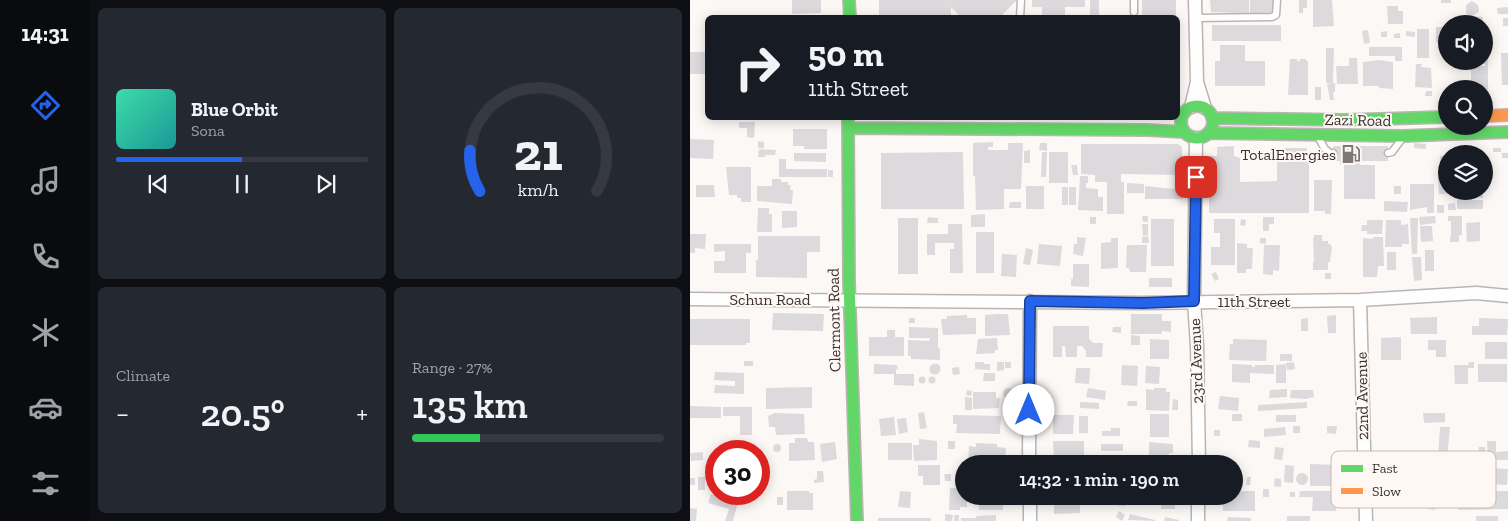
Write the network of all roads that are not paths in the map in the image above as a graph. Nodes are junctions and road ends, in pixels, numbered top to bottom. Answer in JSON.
{"nodes":[{"id":1,"x":849,"y":0,"type":"edge"},
{"id":2,"x":1021,"y":0,"type":"edge"},
{"id":3,"x":1134,"y":0,"type":"edge"},
{"id":4,"x":1195,"y":0,"type":"edge"},
{"id":5,"x":1277,"y":0,"type":"edge"},
{"id":6,"x":1134,"y":12,"type":"dead end"},
{"id":7,"x":850,"y":15,"type":"edge"},
{"id":8,"x":1020,"y":15,"type":"edge"},
{"id":9,"x":1195,"y":18,"type":"junction"},
{"id":10,"x":1197,"y":82,"type":"junction"},
{"id":11,"x":1184,"y":111,"type":"edge"},
{"id":12,"x":1209,"y":113,"type":"junction"},
{"id":13,"x":1508,"y":115,"type":"edge"},
{"id":14,"x":1493,"y":116,"type":"edge"},
{"id":15,"x":1438,"y":117,"type":"edge"},
{"id":16,"x":848,"y":123,"type":"edge"},
{"id":17,"x":1184,"y":132,"type":"junction"},
{"id":18,"x":1508,"y":132,"type":"edge"},
{"id":19,"x":1208,"y":133,"type":"junction"},
{"id":20,"x":1317,"y":135,"type":"junction"},
{"id":21,"x":1403,"y":136,"type":"junction"},
{"id":22,"x":1196,"y":138,"type":"junction"},
{"id":23,"x":1333,"y":153,"type":"dead end"},
{"id":24,"x":1388,"y":153,"type":"dead end"},
{"id":25,"x":1508,"y":296,"type":"edge"},
{"id":26,"x":690,"y":299,"type":"edge"},
{"id":27,"x":850,"y":300,"type":"junction"},
{"id":28,"x":1360,"y":300,"type":"junction"},
{"id":29,"x":1030,"y":301,"type":"junction"},
{"id":30,"x":1194,"y":301,"type":"junction"},
{"id":31,"x":1364,"y":451,"type":"edge"},
{"id":32,"x":1029,"y":455,"type":"edge"},
{"id":33,"x":1198,"y":455,"type":"edge"},
{"id":34,"x":1030,"y":505,"type":"edge"},
{"id":35,"x":1198,"y":505,"type":"edge"},
{"id":36,"x":1366,"y":508,"type":"edge"},
{"id":37,"x":857,"y":521,"type":"edge"},
{"id":38,"x":1030,"y":521,"type":"edge"},
{"id":39,"x":1198,"y":521,"type":"edge"},
{"id":40,"x":1366,"y":521,"type":"edge"}],
"edges":[{"from":1,"to":7,"type":"street"},
{"from":2,"to":8,"type":"lane"},
{"from":3,"to":6,"type":"lane"},
{"from":4,"to":9,"type":"street"},
{"from":5,"to":9,"type":"lane"},
{"from":9,"to":10,"type":"street"},
{"from":10,"to":11,"type":"street"},
{"from":10,"to":12,"type":"street"},
{"from":11,"to":12,"type":"street"},
{"from":11,"to":17,"type":"street"},
{"from":12,"to":15,"type":"street","name":"Zazi Road"},
{"from":12,"to":19,"type":"street"},
{"from":13,"to":14,"type":"street"},
{"from":16,"to":17,"type":"street"},
{"from":16,"to":27,"type":"street","name":"Clermont Road"},
{"from":17,"to":22,"type":"street"},
{"from":18,"to":21,"type":"street","name":"Zazi Road"},
{"from":19,"to":20,"type":"street","name":"Zazi Road"},
{"from":19,"to":22,"type":"street"},
{"from":20,"to":21,"type":"street","name":"Zazi Road"},
{"from":20,"to":23,"type":"lane"},
{"from":21,"to":24,"type":"lane"},
{"from":22,"to":30,"type":"street","name":"23rd Avenue"},
{"from":25,"to":28,"type":"street","name":"11th Street"},
{"from":26,"to":27,"type":"street","name":"Schun Road"},
{"from":27,"to":29,"type":"street","name":"11th Street"},
{"from":27,"to":37,"type":"street","name":"Clermont Road"},
{"from":28,"to":30,"type":"street","name":"11th Street"},
{"from":28,"to":31,"type":"street","name":"22nd Avenue"},
{"from":29,"to":30,"type":"street","name":"11th Street"},
{"from":29,"to":32,"type":"street"},
{"from":30,"to":33,"type":"street","name":"23rd Avenue"},
{"from":34,"to":38,"type":"street"},
{"from":35,"to":39,"type":"street"},
{"from":36,"to":40,"type":"street","name":"22nd Avenue"}]}
